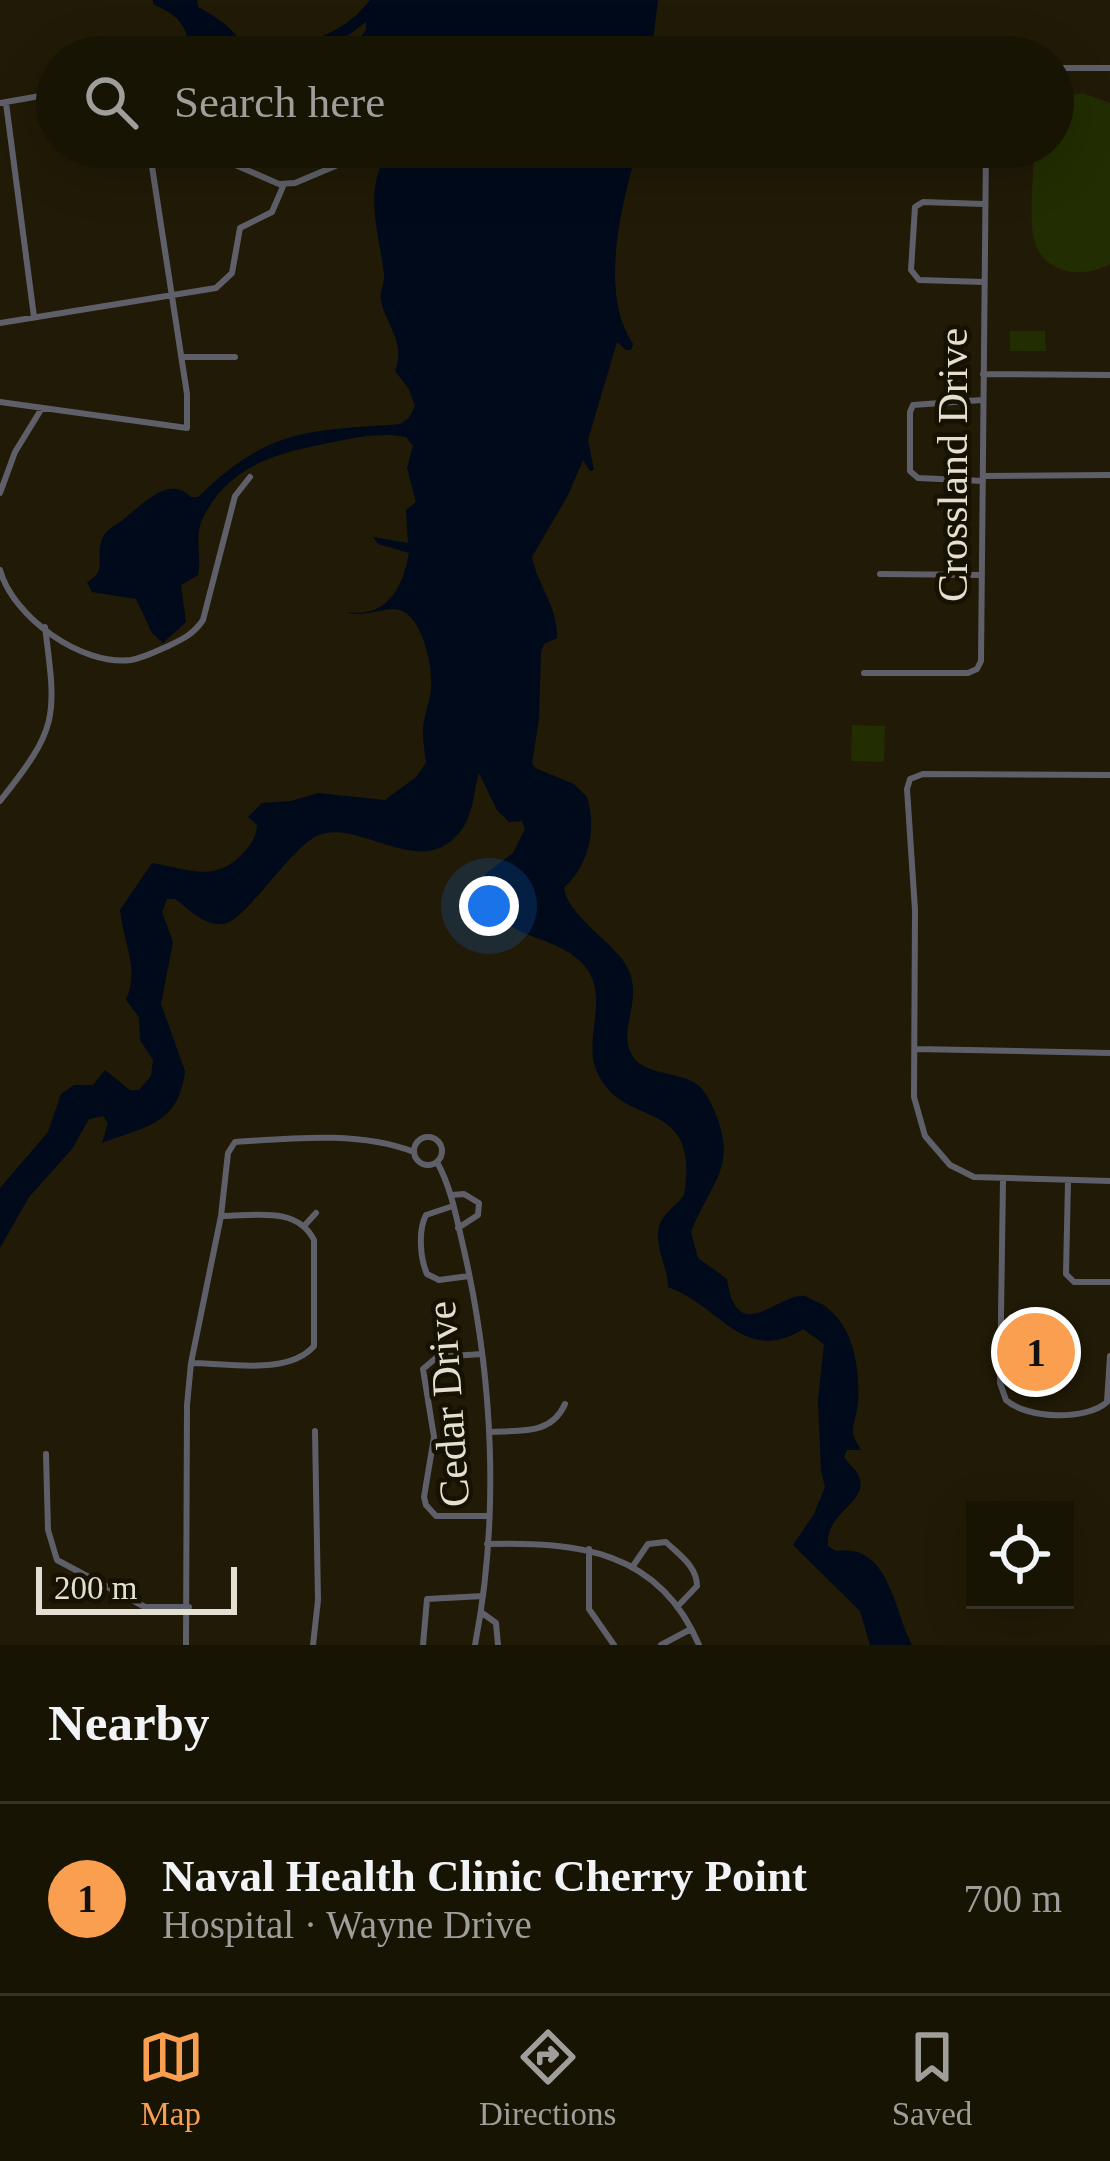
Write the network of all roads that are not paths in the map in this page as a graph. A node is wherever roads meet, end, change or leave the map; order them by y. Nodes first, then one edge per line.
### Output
1 (1074, 68) edge
2 (1110, 68) edge
3 (36, 97) edge
4 (3, 103) edge
5 (152, 168) edge
6 (245, 168) edge
7 (329, 168) edge
8 (986, 168) edge
9 (284, 184) junction
10 (985, 204) junction
11 (984, 282) junction
12 (170, 294) junction
13 (34, 317) junction
14 (0, 323) edge
15 (182, 357) junction
16 (235, 357) dead end
17 (983, 374) junction
18 (1110, 375) edge
19 (983, 400) junction
20 (0, 402) edge
21 (42, 408) junction
22 (1110, 476) edge
23 (250, 477) dead end
24 (983, 478) junction
25 (0, 493) edge
26 (0, 570) edge
27 (880, 574) dead end
28 (982, 575) junction
29 (45, 627) junction
30 (865, 673) dead end
31 (1110, 775) edge
32 (0, 801) edge
33 (914, 1049) junction
34 (1110, 1053) edge
35 (414, 1152) junction
36 (437, 1162) junction
37 (1003, 1180) junction
38 (1068, 1180) junction
39 (1110, 1181) edge
40 (450, 1195) junction
41 (453, 1206) junction
42 (316, 1213) dead end
43 (221, 1216) junction
44 (305, 1225) junction
45 (458, 1228) junction
46 (470, 1276) junction
47 (1110, 1282) edge
48 (482, 1354) junction
49 (1110, 1356) edge
50 (191, 1363) junction
51 (565, 1405) dead end
52 (315, 1431) dead end
53 (489, 1432) junction
54 (46, 1454) dead end
55 (487, 1516) junction
56 (486, 1544) junction
57 (589, 1549) junction
58 (633, 1566) junction
59 (483, 1596) junction
60 (677, 1606) junction
61 (189, 1607) junction
62 (481, 1612) junction
63 (692, 1629) junction
64 (186, 1645) edge
65 (313, 1645) edge
66 (422, 1645) edge
67 (475, 1645) edge
68 (498, 1645) edge
69 (614, 1645) edge
70 (661, 1645) edge
71 (699, 1645) edge

1 - 2 street
3 - 4 street
4 - 13 street
5 - 12 street
6 - 9 street
7 - 9 street
8 - 10 street, Crossland Drive
9 - 12 street
10 - 11 street, Crossland Drive
10 - 11 street
11 - 17 street, Crossland Drive
12 - 13 street
12 - 15 street
13 - 14 street
15 - 16 street
15 - 21 street
17 - 18 street
17 - 19 street, Crossland Drive
19 - 24 street, Crossland Drive
19 - 24 street
20 - 21 street
21 - 25 street
22 - 24 street
23 - 29 street
24 - 28 street, Crossland Drive
26 - 29 street
27 - 28 street
28 - 30 street, Crossland Drive
29 - 32 street
31 - 33 street
33 - 34 street
33 - 37 street
35 - 36 street
35 - 36 street
35 - 43 street
36 - 40 street, Cedar Drive
37 - 38 street
37 - 49 street
38 - 39 street
38 - 47 street
40 - 41 street, Cedar Drive
40 - 45 street
41 - 45 street, Cedar Drive
41 - 46 street
42 - 44 street
43 - 44 street
43 - 50 street
44 - 50 street
45 - 46 street, Cedar Drive
46 - 48 street, Cedar Drive
48 - 53 street, Cedar Drive
48 - 55 street
50 - 61 street
51 - 53 street
52 - 65 street
53 - 55 street, Cedar Drive
54 - 61 street
55 - 56 street, Cedar Drive
56 - 57 street
56 - 59 street, Cedar Drive
57 - 58 street
57 - 69 street
58 - 60 street
58 - 60 street
59 - 62 street, Cedar Drive
59 - 66 street
60 - 63 street
61 - 64 street
62 - 67 street, Cedar Drive
62 - 68 street
63 - 70 street
63 - 71 street

